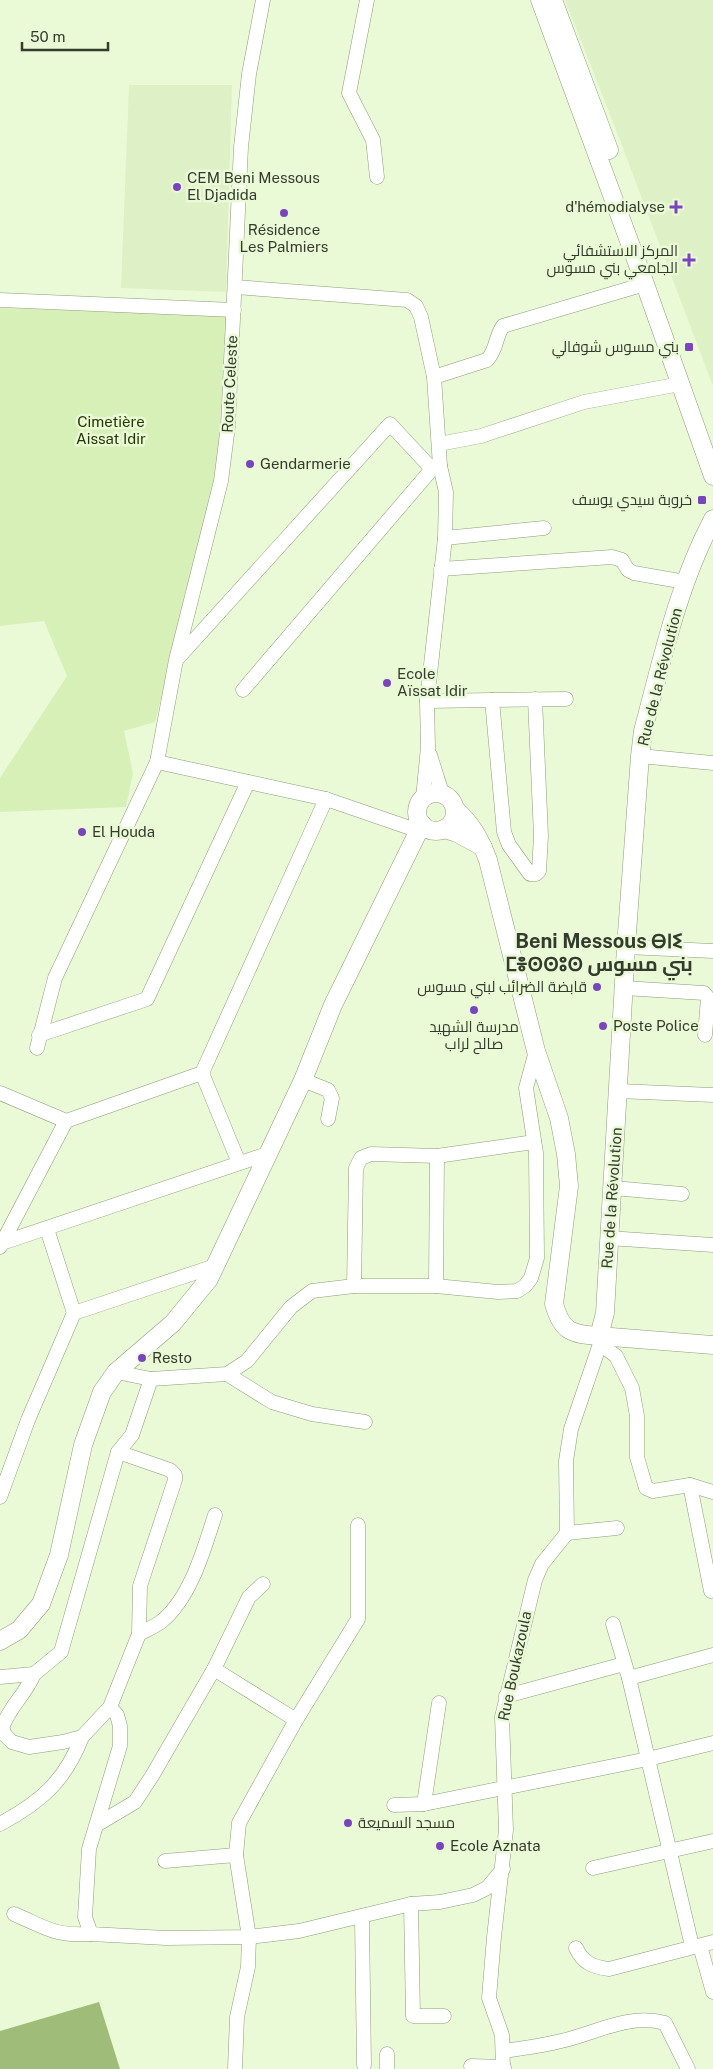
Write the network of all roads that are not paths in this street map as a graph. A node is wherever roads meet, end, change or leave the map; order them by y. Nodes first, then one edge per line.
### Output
1 (263, 0) edge
2 (367, 0) edge
3 (540, 0) edge
4 (553, 0) edge
5 (377, 177) dead end
6 (646, 284) junction
7 (236, 287) junction
8 (0, 300) edge
9 (234, 310) junction
10 (434, 377) junction
11 (680, 384) junction
12 (713, 440) edge
13 (439, 444) junction
14 (436, 468) junction
15 (713, 476) edge
16 (713, 519) edge
17 (544, 528) dead end
18 (708, 534) edge
19 (445, 538) junction
20 (440, 569) junction
21 (685, 582) junction
22 (176, 660) junction
23 (243, 690) dead end
24 (535, 699) junction
25 (566, 699) dead end
26 (492, 700) junction
27 (427, 701) junction
28 (428, 747) junction
29 (640, 756) junction
30 (157, 762) junction
31 (713, 763) edge
32 (248, 782) junction
33 (442, 793) junction
34 (423, 798) junction
35 (326, 800) junction
36 (455, 809) junction
37 (420, 827) junction
38 (444, 829) junction
39 (483, 847) junction
40 (626, 947) junction
41 (713, 951) edge
42 (624, 988) junction
43 (706, 1035) dead end
44 (536, 1051) junction
45 (202, 1073) junction
46 (303, 1080) junction
47 (618, 1092) junction
48 (0, 1093) edge
49 (713, 1095) edge
50 (328, 1119) dead end
51 (66, 1121) junction
52 (534, 1142) junction
53 (267, 1154) junction
54 (436, 1156) junction
55 (239, 1163) junction
56 (613, 1188) junction
57 (682, 1194) dead end
58 (47, 1229) junction
59 (608, 1238) junction
60 (713, 1245) edge
61 (1, 1246) edge
62 (215, 1266) junction
63 (354, 1286) junction
64 (436, 1286) junction
65 (74, 1313) junction
66 (599, 1340) junction
67 (713, 1345) edge
68 (116, 1372) junction
69 (227, 1374) junction
70 (151, 1379) junction
71 (365, 1422) dead end
72 (118, 1452) junction
73 (690, 1485) junction
74 (713, 1492) edge
75 (0, 1497) edge
76 (215, 1515) dead end
77 (358, 1525) dead end
78 (618, 1528) dead end
79 (567, 1533) junction
80 (263, 1584) dead end
81 (711, 1591) dead end
82 (613, 1624) dead end
83 (138, 1634) junction
84 (0, 1641) edge
85 (713, 1655) edge
86 (624, 1664) junction
87 (214, 1669) junction
88 (34, 1674) junction
89 (0, 1677) edge
90 (629, 1678) junction
91 (506, 1696) junction
92 (439, 1703) dead end
93 (110, 1707) junction
94 (296, 1720) junction
95 (1, 1728) edge
96 (82, 1737) junction
97 (713, 1743) edge
98 (648, 1759) junction
99 (503, 1788) junction
100 (424, 1804) junction
101 (394, 1805) dead end
102 (0, 1824) edge
103 (98, 1824) junction
104 (713, 1841) edge
105 (670, 1851) junction
106 (236, 1856) junction
107 (165, 1861) dead end
108 (593, 1868) dead end
109 (503, 1869) junction
110 (411, 1904) junction
111 (14, 1914) dead end
112 (362, 1918) junction
113 (91, 1934) junction
114 (248, 1937) junction
115 (702, 1945) edge
116 (576, 1948) dead end
117 (713, 1992) edge
118 (444, 2016) dead end
119 (504, 2051) junction
120 (387, 2054) dead end
121 (364, 2065) dead end
122 (471, 2066) dead end
123 (504, 2068) edge
124 (235, 2069) edge
125 (387, 2069) edge
126 (688, 2069) edge

1 - 7 street, Route Celeste
2 - 5 street
3 - 6 main road
4 - 12 main road
6 - 10 street
6 - 11 main road
7 - 9 street, Route Celeste
7 - 10 street
8 - 9 street
9 - 22 street, Route Celeste
10 - 13 street
11 - 13 street
11 - 15 main road
13 - 14 street
14 - 19 street
14 - 22 street
14 - 23 street
16 - 18 main road, Rue de la Révolution
17 - 19 street
18 - 21 main road, Rue de la Révolution
19 - 20 street
20 - 21 street
20 - 27 street
21 - 29 main road, Rue de la Révolution
22 - 30 street, Route Celeste
24 - 25 street
24 - 26 street
24 - 26 street
26 - 27 street
27 - 28 street
28 - 33 street
28 - 34 street
29 - 31 street
29 - 40 main road, Rue de la Révolution
30 - 32 street
30 - 32 street, Route Celeste
32 - 35 street
33 - 34 main road
33 - 36 main road
34 - 37 main road
35 - 37 street
35 - 45 street
36 - 38 main road
36 - 39 main road
37 - 38 main road
37 - 46 main road
38 - 39 main road
39 - 44 main road
40 - 41 street
40 - 42 main road, Rue de la Révolution
42 - 43 street
42 - 47 main road, Rue de la Révolution
44 - 52 street
44 - 66 main road
45 - 51 street
45 - 55 street
46 - 50 street
46 - 53 main road
47 - 49 street
47 - 56 main road, Rue de la Révolution
48 - 51 street
51 - 61 street
52 - 54 street
52 - 64 street
53 - 55 street
53 - 62 main road
54 - 63 street
54 - 64 street
55 - 58 street
56 - 57 street
56 - 59 main road, Rue de la Révolution
58 - 61 street
58 - 65 street
59 - 60 street
59 - 66 main road, Rue de la Révolution
62 - 65 street
62 - 68 main road
63 - 64 street
63 - 69 street
65 - 75 street
66 - 67 main road
66 - 73 street
66 - 79 street
68 - 70 street
68 - 84 main road
69 - 70 street
69 - 71 street
70 - 72 street
72 - 83 street
72 - 88 street
73 - 74 street
73 - 81 street
76 - 83 street
77 - 94 street
78 - 79 street
79 - 91 street, Rue Boukazoula
80 - 87 street
82 - 86 street
83 - 93 street
85 - 90 street
86 - 90 street
86 - 91 street
87 - 94 street
87 - 103 street
88 - 89 street
88 - 95 street
90 - 98 street
91 - 99 street, Rue Boukazoula
92 - 100 street
93 - 96 street
93 - 103 street
94 - 106 street
95 - 96 street
96 - 102 street
97 - 98 street
98 - 99 street
98 - 105 street
99 - 100 street
99 - 109 street, Rue Boukazoula
100 - 101 street
103 - 113 street
104 - 105 street
105 - 108 street
105 - 115 street
106 - 107 street
106 - 114 street
109 - 110 street
109 - 119 street, Rue Boukazoula
110 - 112 street
110 - 118 street
111 - 113 street
112 - 114 street
112 - 121 street
113 - 114 street
114 - 124 street
115 - 116 street
115 - 117 street
119 - 123 street, Rue Boukazoula
119 - 126 street
120 - 125 street
122 - 123 street

